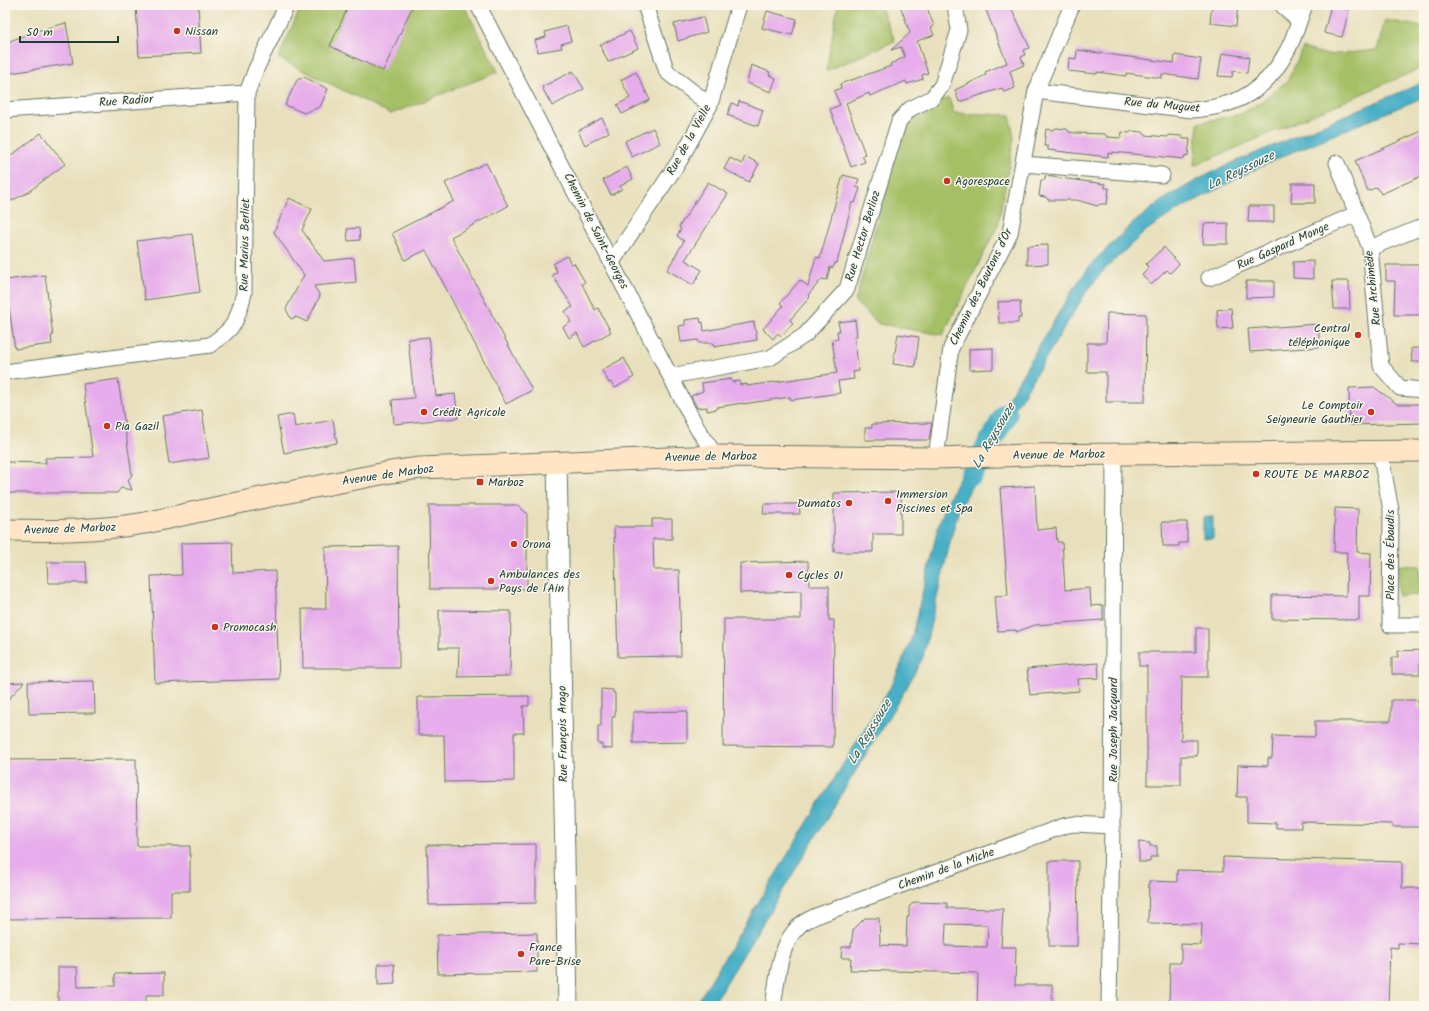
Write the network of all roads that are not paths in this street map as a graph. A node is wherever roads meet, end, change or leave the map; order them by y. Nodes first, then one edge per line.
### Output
1 (287, 5) edge
2 (478, 5) edge
3 (645, 5) edge
4 (739, 5) edge
5 (955, 5) edge
6 (1072, 5) edge
7 (1282, 5) edge
8 (1305, 5) edge
9 (1298, 21) junction
10 (1036, 90) junction
11 (247, 93) junction
12 (710, 105) junction
13 (5, 110) edge
14 (1337, 163) dead end
15 (1023, 164) junction
16 (1162, 176) dead end
17 (1356, 214) junction
18 (1424, 226) edge
19 (1370, 248) junction
20 (612, 262) junction
21 (1209, 278) dead end
22 (5, 372) edge
23 (671, 376) junction
24 (1424, 390) edge
25 (1424, 451) edge
26 (1380, 452) junction
27 (1114, 455) junction
28 (716, 456) junction
29 (936, 458) junction
30 (557, 462) junction
31 (5, 530) edge
32 (1424, 625) edge
33 (1112, 826) junction
34 (568, 1006) edge
35 (773, 1006) edge
36 (1109, 1006) edge

1 - 11 street, Rue Marius Berliet
2 - 20 street, Chemin de Saint-Georges
3 - 12 street
4 - 12 street, Rue de la Vielle
5 - 23 street, Rue Hector Berlioz
6 - 10 street, Chemin des Boutons d'Or
7 - 9 street
8 - 9 street, Rue du Muguet
9 - 10 street, Rue du Muguet
10 - 15 street, Chemin des Boutons d'Or
11 - 13 street, Rue Radior
11 - 22 street, Rue Marius Berliet
12 - 20 street, Rue de la Vielle
14 - 17 street, Rue Archimède
15 - 16 street
15 - 29 street, Chemin des Boutons d'Or
17 - 19 street, Rue Archimède
17 - 21 street, Rue Gaspard Monge
18 - 19 street
19 - 24 street, Rue Archimède
20 - 23 street, Chemin de Saint-Georges
23 - 28 street, Chemin de Saint-Georges
25 - 26 main road, Avenue de Marboz
26 - 27 main road, Avenue de Marboz
26 - 32 street, Place des Ébaudis
27 - 29 main road, Avenue de Marboz
27 - 33 street, Rue Joseph Jacquard
28 - 29 main road, Avenue de Marboz
28 - 30 main road, Avenue de Marboz
30 - 31 main road, Avenue de Marboz
30 - 34 street, Rue François Arago
33 - 35 street, Chemin de la Miche
33 - 36 street, Rue Joseph Jacquard

